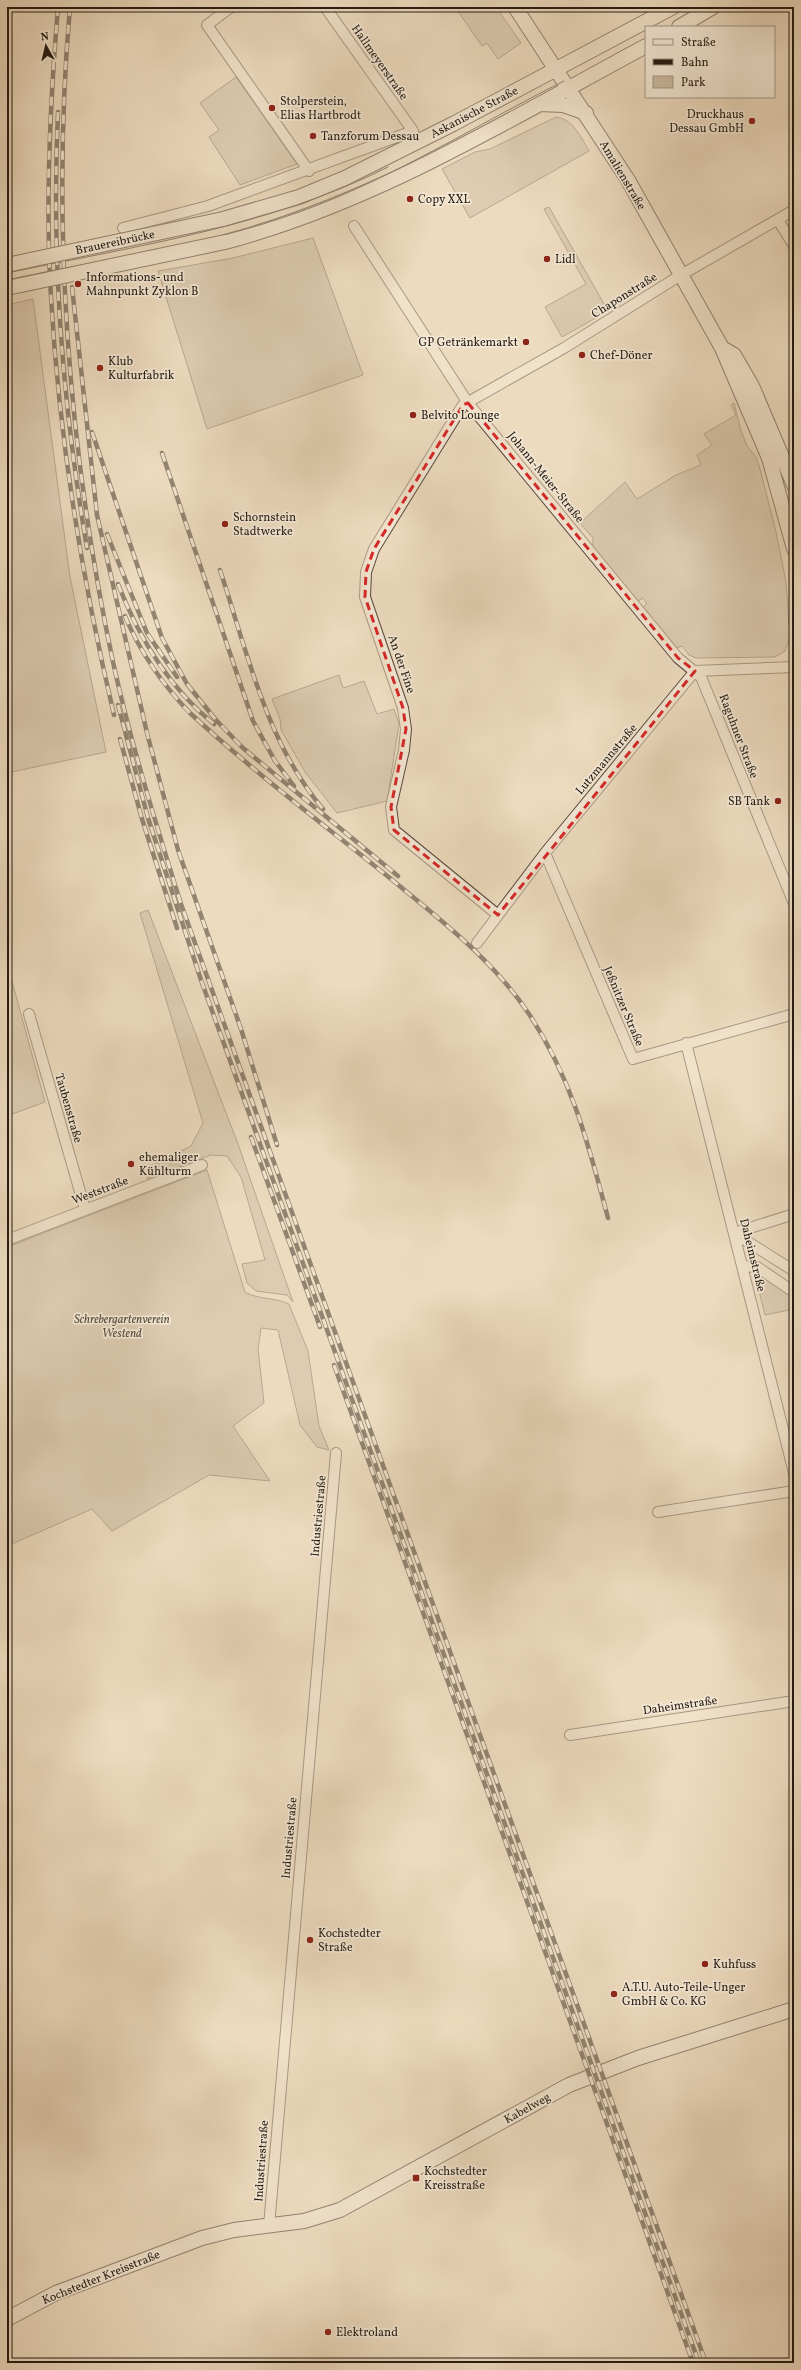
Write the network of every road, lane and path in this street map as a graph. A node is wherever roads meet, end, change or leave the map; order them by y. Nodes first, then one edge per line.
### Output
1 (231, 7) edge
2 (325, 7) edge
3 (515, 7) edge
4 (673, 7) edge
5 (713, 7) edge
6 (681, 26) edge
7 (645, 47) edge
8 (557, 69) junction
9 (569, 88) junction
10 (538, 104) junction
11 (586, 113) junction
12 (413, 131) joint
13 (309, 171) junction
14 (794, 210) edge
15 (223, 219) joint
16 (778, 220) junction
17 (354, 226) dead end
18 (123, 228) dead end
19 (225, 242) joint
20 (794, 246) edge
21 (7, 265) edge
22 (681, 275) junction
23 (7, 288) edge
24 (722, 348) junction
25 (468, 403) junction
26 (794, 485) edge
27 (794, 549) edge
28 (794, 667) edge
29 (695, 671) junction
30 (545, 853) junction
31 (793, 901) dead end
32 (498, 915) junction
33 (476, 943) dead end
34 (28, 1014) dead end
35 (794, 1014) edge
36 (686, 1043) junction
37 (202, 1165) dead end
38 (85, 1210) junction
39 (794, 1214) edge
40 (734, 1233) junction
41 (7, 1240) edge
42 (742, 1266) junction
43 (794, 1272) edge
44 (794, 1292) edge
45 (336, 1453) dead end
46 (794, 1473) edge
47 (794, 1491) edge
48 (658, 1512) dead end
49 (794, 1701) edge
50 (570, 1735) dead end
51 (794, 2009) edge
52 (269, 2226) junction
53 (7, 2319) edge

1 - 13 street
2 - 12 street, Hallmeyerstraße
3 - 8 main road, Amalienstraße
4 - 8 main road, Askanische Straße
5 - 6 main road
7 - 9 main road, Askanische Straße
8 - 9 main road, Amalienstraße
8 - 15 main road, Askanische Straße
9 - 10 main road, Askanische Straße
9 - 11 main road, Amalienstraße
10 - 11 main road
10 - 19 main road, Askanische Straße
11 - 22 main road, Amalienstraße
12 - 13 street, Askanische Straße
13 - 18 street, Askanische Straße
14 - 16 street, Chaponstraße
15 - 21 main road, Brauereibrücke, bridge
16 - 20 street
16 - 22 street, Chaponstraße
17 - 25 street, Johann-Meier-Straße
19 - 23 main road, Brauereibrücke, bridge
22 - 24 main road, Amalienstraße
22 - 25 street, Chaponstraße
24 - 26 main road, Amalienstraße
24 - 27 main road, Amalienstraße
25 - 29 street, Johann-Meier-Straße
25 - 32 street, An der Fine
28 - 29 street
29 - 30 street, Lutzmannstraße
29 - 31 street, Raguhner Straße
30 - 32 street, Lutzmannstraße
30 - 36 street, Jeßnitzer Straße
32 - 33 street, Lutzmannstraße
34 - 38 street, Taubenstraße
35 - 36 street, Jeßnitzer Straße
36 - 40 street, Daheimstraße
37 - 38 street, Weststraße
38 - 41 street, Weststraße
39 - 40 street
40 - 42 street, Daheimstraße
40 - 43 street
42 - 44 street
42 - 46 street, Daheimstraße
45 - 52 street, Industriestraße
47 - 48 street
49 - 50 street, Daheimstraße
51 - 52 main road, Kabelweg
52 - 53 main road, Kochstedter Kreisstraße

